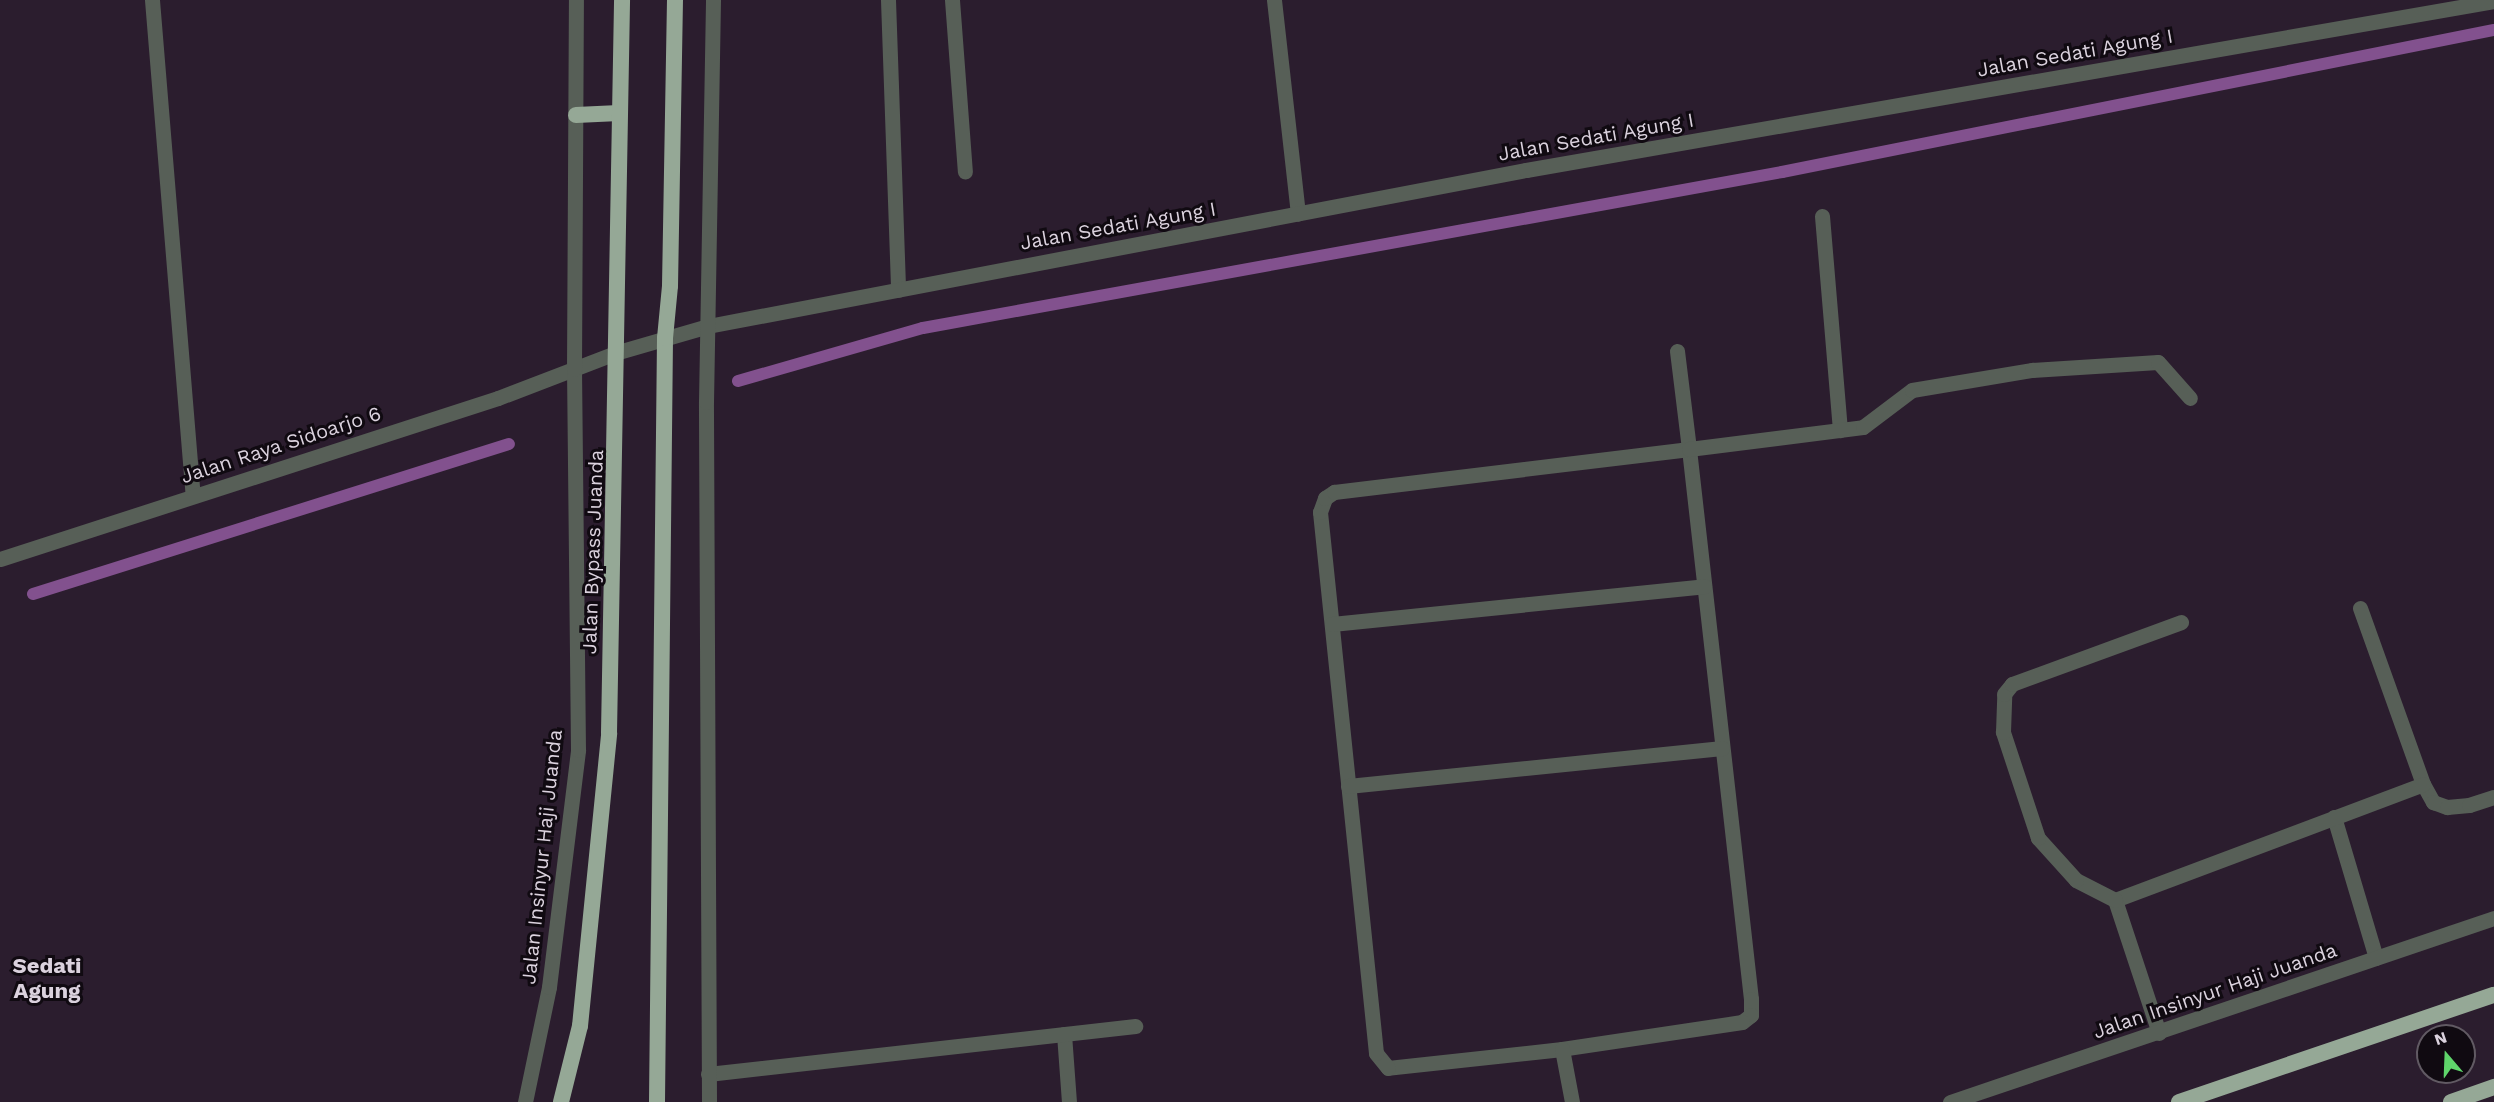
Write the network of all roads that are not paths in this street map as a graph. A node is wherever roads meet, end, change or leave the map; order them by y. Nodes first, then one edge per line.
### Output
1 (152, 0) edge
2 (576, 0) edge
3 (622, 0) edge
4 (675, 0) edge
5 (713, 0) edge
6 (888, 0) edge
7 (952, 0) edge
8 (1274, 0) edge
9 (2494, 1) edge
10 (619, 113) junction
11 (576, 115) junction
12 (965, 172) dead end
13 (1298, 214) junction
14 (1822, 216) dead end
15 (898, 290) junction
16 (708, 326) junction
17 (665, 345) junction
18 (1677, 351) dead end
19 (616, 360) junction
20 (574, 374) junction
21 (2190, 398) dead end
22 (1840, 430) junction
23 (1689, 449) junction
24 (193, 494) junction
25 (0, 559) edge
26 (1704, 586) junction
27 (2360, 608) dead end
28 (2181, 622) dead end
29 (1332, 624) junction
30 (1722, 748) junction
31 (2422, 784) junction
32 (1348, 786) junction
33 (2494, 797) edge
34 (2334, 817) junction
35 (2115, 900) junction
36 (2494, 918) edge
37 (2376, 958) junction
38 (2494, 995) edge
39 (1135, 1026) dead end
40 (2159, 1033) junction
41 (1064, 1034) junction
42 (1562, 1049) junction
43 (708, 1074) junction
44 (2494, 1087) edge
45 (525, 1102) edge
46 (561, 1102) edge
47 (657, 1102) edge
48 (708, 1102) edge
49 (1070, 1102) edge
50 (1572, 1102) edge
51 (1950, 1102) edge
52 (2179, 1102) edge
53 (2451, 1102) edge

1 - 24 street
2 - 11 street, Jalan Insinyur Haji Juanda
3 - 10 highway, Jalan Bypass Juanda
4 - 17 highway
5 - 16 street
6 - 15 street
7 - 12 street
8 - 13 street
9 - 13 street, Jalan Sedati Agung I
10 - 11 highway
10 - 19 highway, Jalan Bypass Juanda
11 - 20 street, Jalan Insinyur Haji Juanda
13 - 15 street, Jalan Sedati Agung I
14 - 22 street
15 - 16 street, Jalan Sedati Agung I
16 - 17 street, Jalan Sedati Agung I
16 - 43 street
17 - 19 street, Jalan Raya Sidoarjo 6
17 - 47 highway
18 - 23 street
19 - 20 street, Jalan Raya Sidoarjo 6
19 - 46 highway, Jalan Bypass Juanda
20 - 24 street, Jalan Raya Sidoarjo 6
20 - 45 street, Jalan Insinyur Haji Juanda
21 - 22 street
22 - 23 street
23 - 26 street
23 - 29 street
24 - 25 street, Jalan Raya Sidoarjo 6
26 - 29 street
26 - 30 street
27 - 31 street
28 - 35 street
29 - 32 street
30 - 32 street
30 - 42 street
31 - 33 street
31 - 34 street
32 - 42 street
34 - 35 street
34 - 37 street
35 - 40 street
36 - 37 street, Jalan Insinyur Haji Juanda
37 - 40 street, Jalan Insinyur Haji Juanda
38 - 52 highway
39 - 41 street
40 - 51 street, Jalan Insinyur Haji Juanda
41 - 43 street
41 - 49 street
42 - 50 street
43 - 48 street
44 - 53 highway

